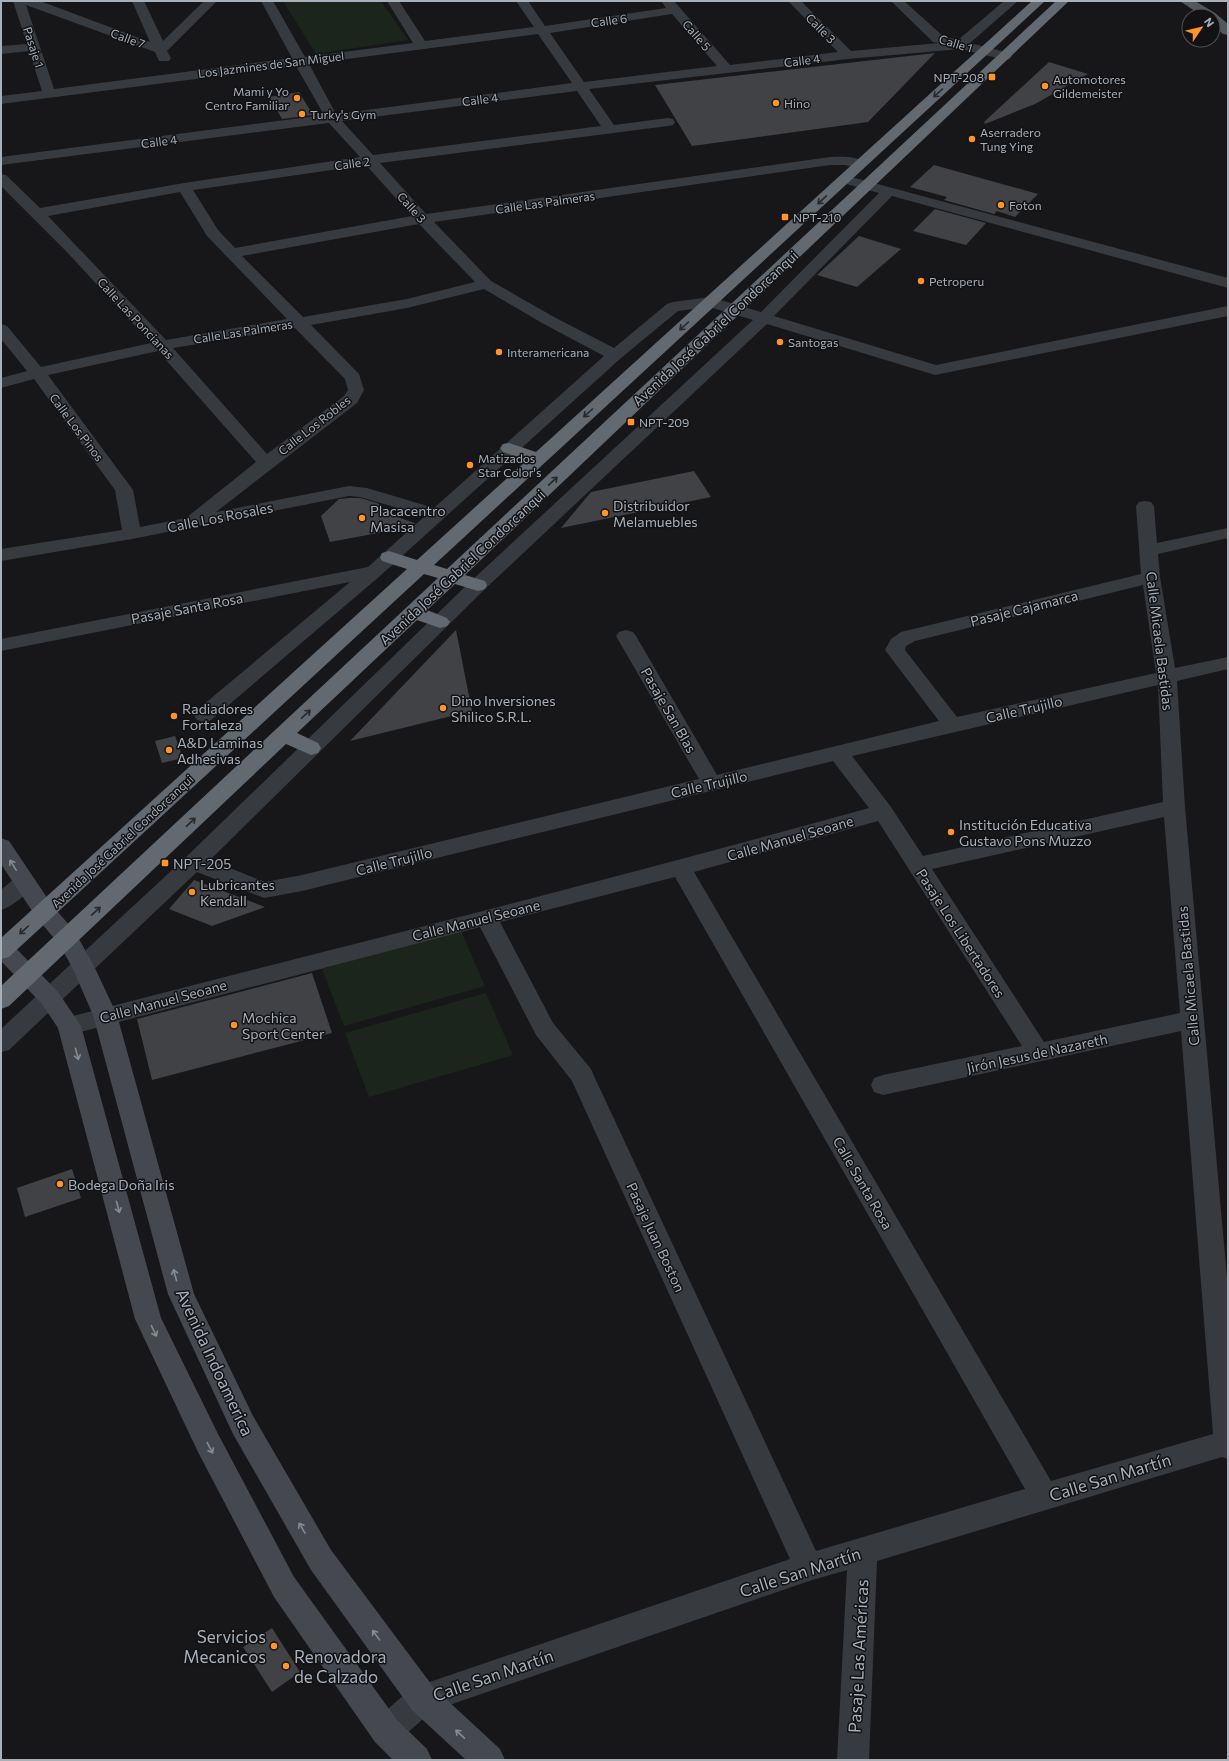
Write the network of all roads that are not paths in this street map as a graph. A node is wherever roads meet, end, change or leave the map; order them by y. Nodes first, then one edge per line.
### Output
1 (19, 1) edge
2 (28, 1) edge
3 (138, 1) edge
4 (211, 1) edge
5 (267, 1) edge
6 (392, 1) edge
7 (522, 1) edge
8 (794, 1) edge
9 (897, 1) edge
10 (1012, 1) edge
11 (1039, 1) edge
12 (1063, 1) edge
13 (1186, 1) edge
14 (671, 6) edge
15 (1201, 8) edge
16 (1221, 22) edge
17 (542, 30) junction
18 (1228, 31) edge
19 (421, 45) junction
20 (960, 45) junction
21 (990, 46) junction
22 (34, 47) junction
23 (1, 50) edge
24 (161, 50) junction
25 (1011, 51) junction
26 (848, 55) junction
27 (300, 60) junction
28 (727, 69) junction
29 (172, 77) junction
30 (580, 86) junction
31 (49, 93) junction
32 (1, 100) edge
33 (332, 118) junction
34 (668, 122) dead end
35 (610, 129) junction
36 (370, 160) junction
37 (1, 161) edge
38 (859, 165) junction
39 (1, 178) edge
40 (844, 179) junction
41 (866, 186) junction
42 (184, 187) junction
43 (888, 192) junction
44 (38, 213) junction
45 (423, 220) junction
46 (231, 253) junction
47 (486, 284) junction
48 (1228, 284) edge
49 (710, 302) junction
50 (735, 309) junction
51 (1228, 311) edge
52 (764, 318) junction
53 (299, 322) junction
54 (1, 329) edge
55 (162, 345) junction
56 (615, 355) junction
57 (37, 372) junction
58 (1, 383) edge
59 (509, 448) junction
60 (538, 458) junction
61 (266, 463) junction
62 (1145, 506) dead end
63 (436, 514) junction
64 (192, 522) junction
65 (1228, 533) edge
66 (132, 534) junction
67 (1149, 550) junction
68 (1, 555) edge
69 (389, 557) junction
70 (420, 567) junction
71 (373, 572) junction
72 (452, 577) junction
73 (1152, 577) junction
74 (478, 585) junction
75 (413, 612) junction
76 (440, 622) junction
77 (626, 636) dead end
78 (1, 645) edge
79 (1228, 663) edge
80 (1167, 677) junction
81 (204, 716) dead end
82 (952, 726) junction
83 (283, 735) junction
84 (311, 748) junction
85 (839, 754) junction
86 (712, 784) junction
87 (1174, 807) junction
88 (883, 812) junction
89 (1, 846) edge
90 (194, 862) junction
91 (917, 865) junction
92 (682, 868) junction
93 (24, 883) junction
94 (1, 902) edge
95 (44, 912) junction
96 (486, 917) junction
97 (68, 938) junction
98 (2, 949) edge
99 (83, 966) junction
100 (27, 976) junction
101 (50, 998) junction
102 (1, 1000) edge
103 (105, 1015) junction
104 (1191, 1020) junction
105 (69, 1026) junction
106 (1, 1044) edge
107 (1039, 1053) junction
108 (883, 1085) dead end
109 (1228, 1442) edge
110 (1228, 1446) edge
111 (1045, 1497) junction
112 (863, 1551) junction
113 (809, 1567) junction
114 (423, 1699) junction
115 (386, 1731) junction
116 (416, 1760) edge
117 (489, 1760) edge
118 (853, 1760) edge

1 - 22 street, Pasaje 1
2 - 24 street, Calle 7
3 - 24 street
4 - 24 street, Calle 7
5 - 27 street, Calle 3
6 - 19 street
7 - 17 street
8 - 26 street, Calle 3
9 - 20 street, Calle 1
10 - 20 street
11 - 21 highway, Avenida José Gabriel Condorcanqui
12 - 25 highway, Avenida José Gabriel Condorcanqui
13 - 15 main road
14 - 17 street, Calle 6
14 - 28 street, Calle 5
16 - 18 main road
17 - 19 street, Los Jazmines de San Miguel
17 - 30 street
19 - 27 street, Los Jazmines de San Miguel
20 - 21 street, Calle 1
20 - 26 street, Calle 4
21 - 25 highway
21 -> 38 highway, Avenida José Gabriel Condorcanqui
22 - 23 street
22 - 31 street, Pasaje 1
24 - 29 street
25 - 41 highway, Avenida José Gabriel Condorcanqui
26 - 28 street, Calle 4
27 - 29 street, Los Jazmines de San Miguel
27 - 33 street, Calle 3
28 - 30 street, Calle 4
29 - 31 street, Los Jazmines de San Miguel
30 - 33 street, Calle 4
30 - 35 street
31 - 32 street, Los Jazmines de San Miguel
33 - 36 street, Calle 3
33 - 37 street, Calle 4
34 - 35 street, Calle 2
35 - 36 street, Calle 2
36 - 42 street, Calle 2
36 - 45 street, Calle 3
38 - 40 highway, Avenida José Gabriel Condorcanqui
38 - 45 street, Calle Las Palmeras
39 - 44 street, Calle Las Poncianas
40 - 41 street
40 -> 49 highway, Avenida José Gabriel Condorcanqui
41 - 43 street
41 - 50 highway, Avenida José Gabriel Condorcanqui
42 - 44 street, Calle 2
42 - 46 street, Calle Los Robles
43 - 48 street
43 - 52 street
44 - 55 street, Calle Las Poncianas
45 - 46 street, Calle Las Palmeras
45 - 47 street, Calle 3
46 - 53 street, Calle Los Robles
47 - 53 street, Calle Las Palmeras
47 - 56 street, Calle 3
49 - 50 street
49 - 56 street
49 -> 60 highway, Avenida José Gabriel Condorcanqui
50 - 52 street
72 -> 50 highway, Avenida José Gabriel Condorcanqui
51 - 52 street
52 - 74 street
53 - 55 street, Calle Las Palmeras
53 - 61 street, Calle Los Robles
54 - 57 street, Calle Los Pinos
55 - 57 street, Calle Las Palmeras
55 - 61 street, Calle Las Poncianas
56 - 59 street
57 - 58 street, Calle Las Palmeras
57 - 66 street, Calle Los Pinos
59 - 60 highway
59 - 63 street
60 - 70 highway, Avenida José Gabriel Condorcanqui
61 - 64 street, Calle Los Robles
62 - 67 street, Calle Micaela Bastidas
63 - 64 street, Calle Los Rosales
63 - 69 street
64 - 66 street, Calle Los Rosales
65 - 67 street
66 - 68 street, Calle Los Rosales
67 - 73 street, Calle Micaela Bastidas
69 - 70 highway
69 - 71 street
70 - 72 highway
70 - 95 highway, Avenida José Gabriel Condorcanqui
71 - 78 street, Pasaje Santa Rosa
71 - 81 street
72 - 74 highway
72 - 75 highway, Avenida José Gabriel Condorcanqui
73 - 80 street, Calle Micaela Bastidas
73 - 82 street, Pasaje Cajamarca
74 - 76 street
75 - 76 highway
83 -> 75 highway, Avenida José Gabriel Condorcanqui
76 - 84 street
77 - 86 street, Pasaje San Blas
79 - 80 street, Calle Trujillo
80 - 82 street, Calle Trujillo
80 - 87 street, Calle Micaela Bastidas
82 - 85 street, Calle Trujillo
83 - 84 highway
97 -> 83 highway, Avenida José Gabriel Condorcanqui
84 - 90 street
85 - 86 street, Calle Trujillo
85 - 88 street, Pasaje Los Libertadores
86 - 90 street, Calle Trujillo
87 - 91 street
87 - 104 street, Calle Micaela Bastidas
88 - 91 street, Pasaje Los Libertadores
88 - 92 street, Calle Manuel Seoane
93 -> 89 main road, Avenida Indoamerica
90 - 99 street
91 - 107 street, Pasaje Los Libertadores
92 - 96 street, Calle Manuel Seoane
92 - 111 street, Calle Santa Rosa
93 - 94 street
93 - 95 main road, Avenida Indoamerica
95 - 97 main road, Avenida Indoamerica
95 -> 98 highway, Avenida José Gabriel Condorcanqui
96 - 103 street, Calle Manuel Seoane
96 - 113 street, Pasaje Juan Boston
97 - 99 main road, Avenida Indoamerica
97 - 100 highway, Avenida José Gabriel Condorcanqui
98 - 100 main road
99 - 101 street
99 - 103 main road, Avenida Indoamerica
100 - 101 main road
100 - 102 highway, Avenida José Gabriel Condorcanqui
101 - 105 main road
101 - 106 street
103 - 105 street, Calle Manuel Seoane
114 -> 103 main road, Avenida Indoamerica
104 - 107 street, Jirón Jesus de Nazareth
104 - 109 street, Calle Micaela Bastidas
105 -> 115 main road
107 - 108 street, Jirón Jesus de Nazareth
109 - 110 street, Calle Micaela Bastidas
109 - 111 street, Calle San Martín
111 - 112 street, Calle San Martín
112 - 113 street, Calle San Martín
112 - 118 street, Pasaje Las Américas
113 - 114 street, Calle San Martín
114 - 115 street, Calle San Martín
117 -> 114 main road, Avenida Indoamerica
115 - 116 main road

